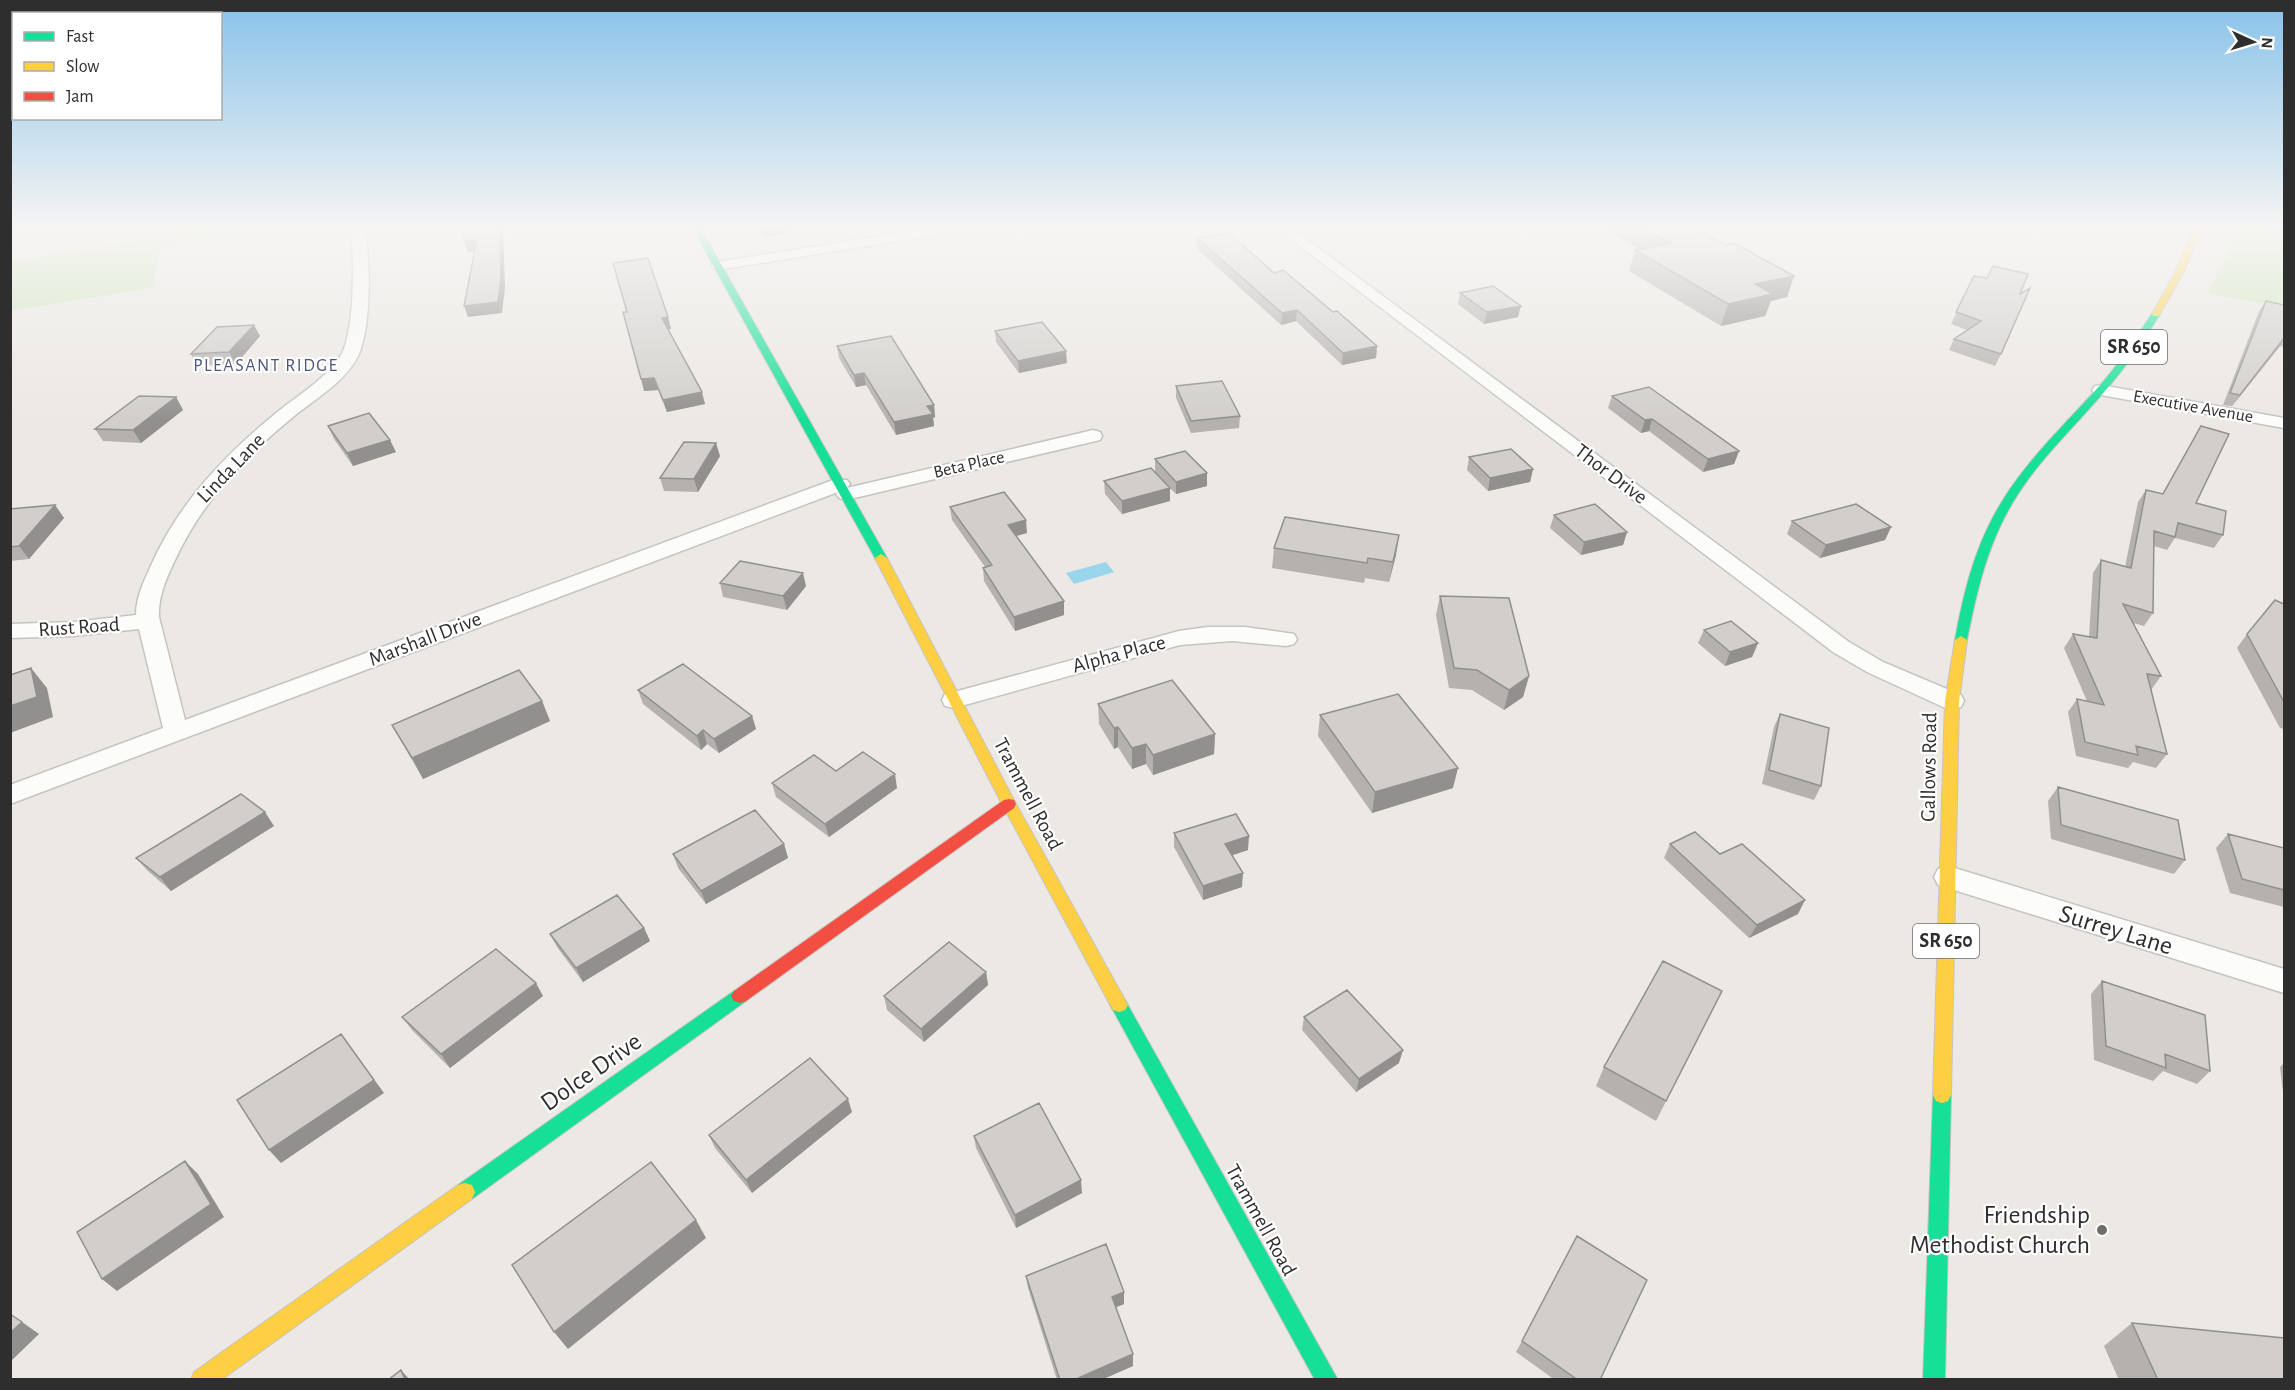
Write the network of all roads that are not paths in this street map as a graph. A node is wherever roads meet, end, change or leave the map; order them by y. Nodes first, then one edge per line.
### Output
1 (358, 292) edge
2 (732, 292) edge
3 (1370, 292) edge
4 (2168, 292) edge
5 (2101, 390) junction
6 (2284, 423) edge
7 (1093, 436) dead end
8 (843, 489) junction
9 (147, 621) junction
10 (10, 631) edge
11 (1286, 639) dead end
12 (954, 700) junction
13 (1952, 701) junction
14 (176, 733) junction
15 (10, 795) edge
16 (1009, 804) junction
17 (1948, 877) junction
18 (2284, 981) edge
19 (201, 1380) edge
20 (1327, 1380) edge
21 (1934, 1380) edge

1 - 9 street, Linda Lane
2 - 8 street, Trammell Road
3 - 13 street, Thor Drive
4 - 5 street, Gallows Road / SR 650
5 - 6 street, Executive Avenue
5 - 13 street, Gallows Road / SR 650
7 - 8 street, Beta Place
8 - 12 street, Trammell Road
8 - 14 street, Marshall Drive
9 - 10 street, Rust Road
9 - 14 street, Linda Lane
11 - 12 street, Alpha Place
12 - 16 street, Trammell Road
13 - 17 street, Gallows Road / SR 650
14 - 15 street, Marshall Drive
16 - 19 street, Dolce Drive
16 - 20 street, Trammell Road
17 - 18 street, Surrey Lane
17 - 21 street, Gallows Road / SR 650

